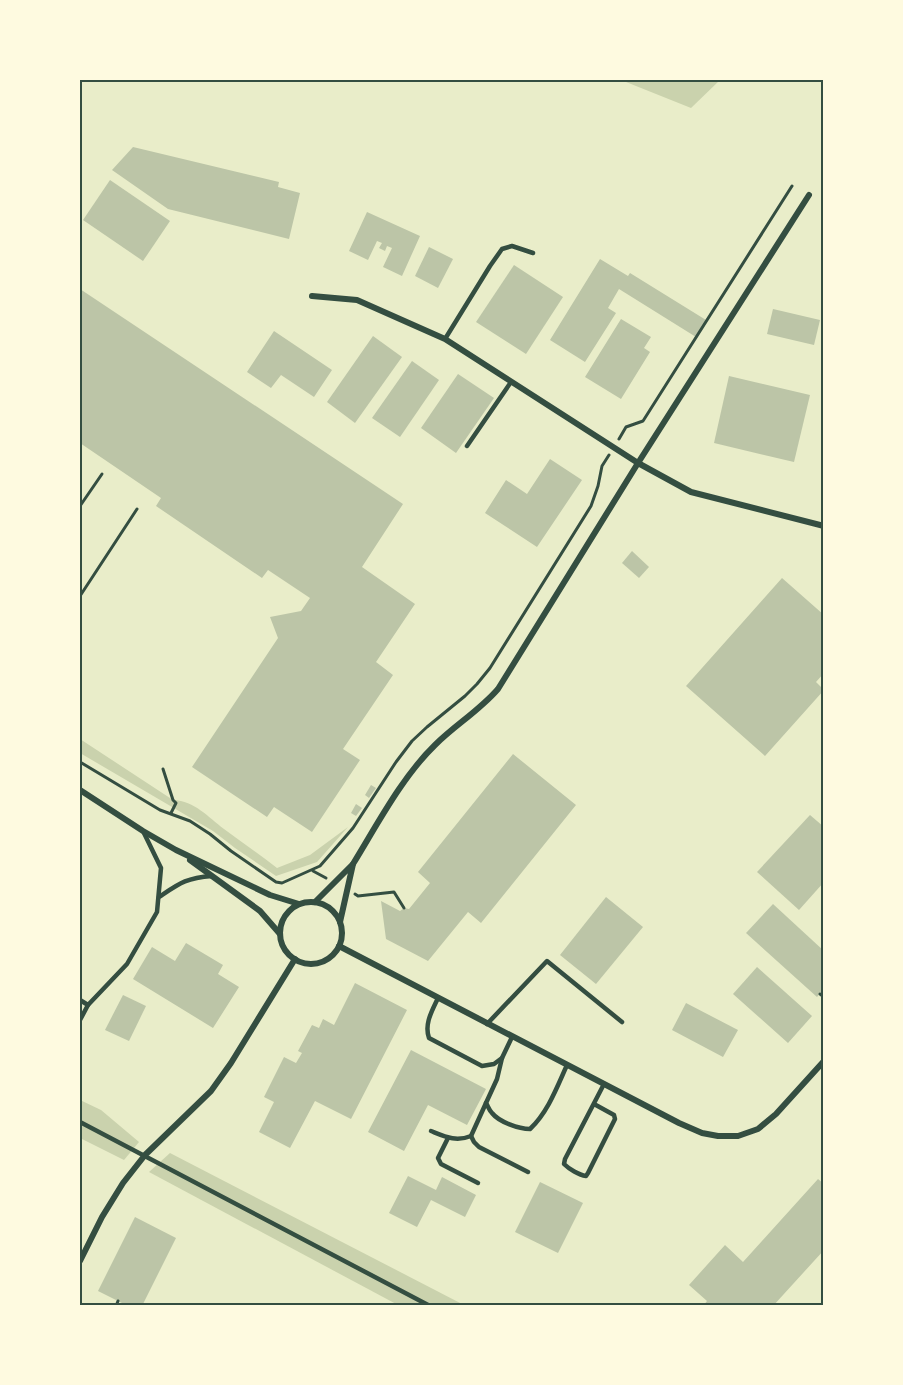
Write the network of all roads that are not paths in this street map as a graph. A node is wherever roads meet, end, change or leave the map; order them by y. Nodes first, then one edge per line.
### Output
1 (809, 195) dead end
2 (533, 253) dead end
3 (312, 296) dead end
4 (445, 339) junction
5 (511, 382) junction
6 (467, 446) dead end
7 (638, 463) junction
8 (824, 526) edge
9 (80, 790) edge
10 (142, 831) junction
11 (176, 850) junction
12 (353, 864) junction
13 (212, 876) junction
14 (159, 897) junction
15 (315, 902) junction
16 (299, 904) junction
17 (340, 922) junction
18 (280, 934) junction
19 (339, 946) junction
20 (295, 959) junction
21 (438, 998) junction
22 (80, 1000) edge
23 (88, 1005) junction
24 (80, 1020) edge
25 (622, 1022) dead end
26 (487, 1024) junction
27 (512, 1036) junction
28 (502, 1058) junction
29 (824, 1061) edge
30 (567, 1065) junction
31 (604, 1084) junction
32 (486, 1103) junction
33 (594, 1104) junction
34 (80, 1122) edge
35 (431, 1131) dead end
36 (471, 1136) junction
37 (448, 1138) junction
38 (145, 1155) junction
39 (528, 1172) dead end
40 (478, 1183) dead end
41 (80, 1261) edge
42 (430, 1305) edge

1 - 7 street
2 - 4 lane
3 - 4 street
4 - 5 street
5 - 6 lane
5 - 7 street
7 - 8 street
7 - 12 street
9 - 10 street
10 - 11 street
10 - 14 lane
11 - 13 street
11 - 16 street
12 - 15 street
12 - 17 street
13 - 14 lane
13 - 18 street
14 - 23 lane
15 - 16 street
15 - 17 street
16 - 18 street
17 - 19 street
18 - 20 street
19 - 20 street
19 - 21 street
20 - 38 street
21 - 26 street
21 - 28 lane
22 - 23 lane
23 - 24 lane
25 - 26 lane
26 - 27 street
27 - 28 lane
27 - 30 street
28 - 32 lane
29 - 31 street
30 - 31 street
30 - 32 lane
31 - 33 lane
32 - 36 lane
33 - 33 lane
34 - 38 lane
35 - 37 lane
36 - 37 lane
36 - 39 lane
37 - 40 lane
38 - 41 street
38 - 42 lane

